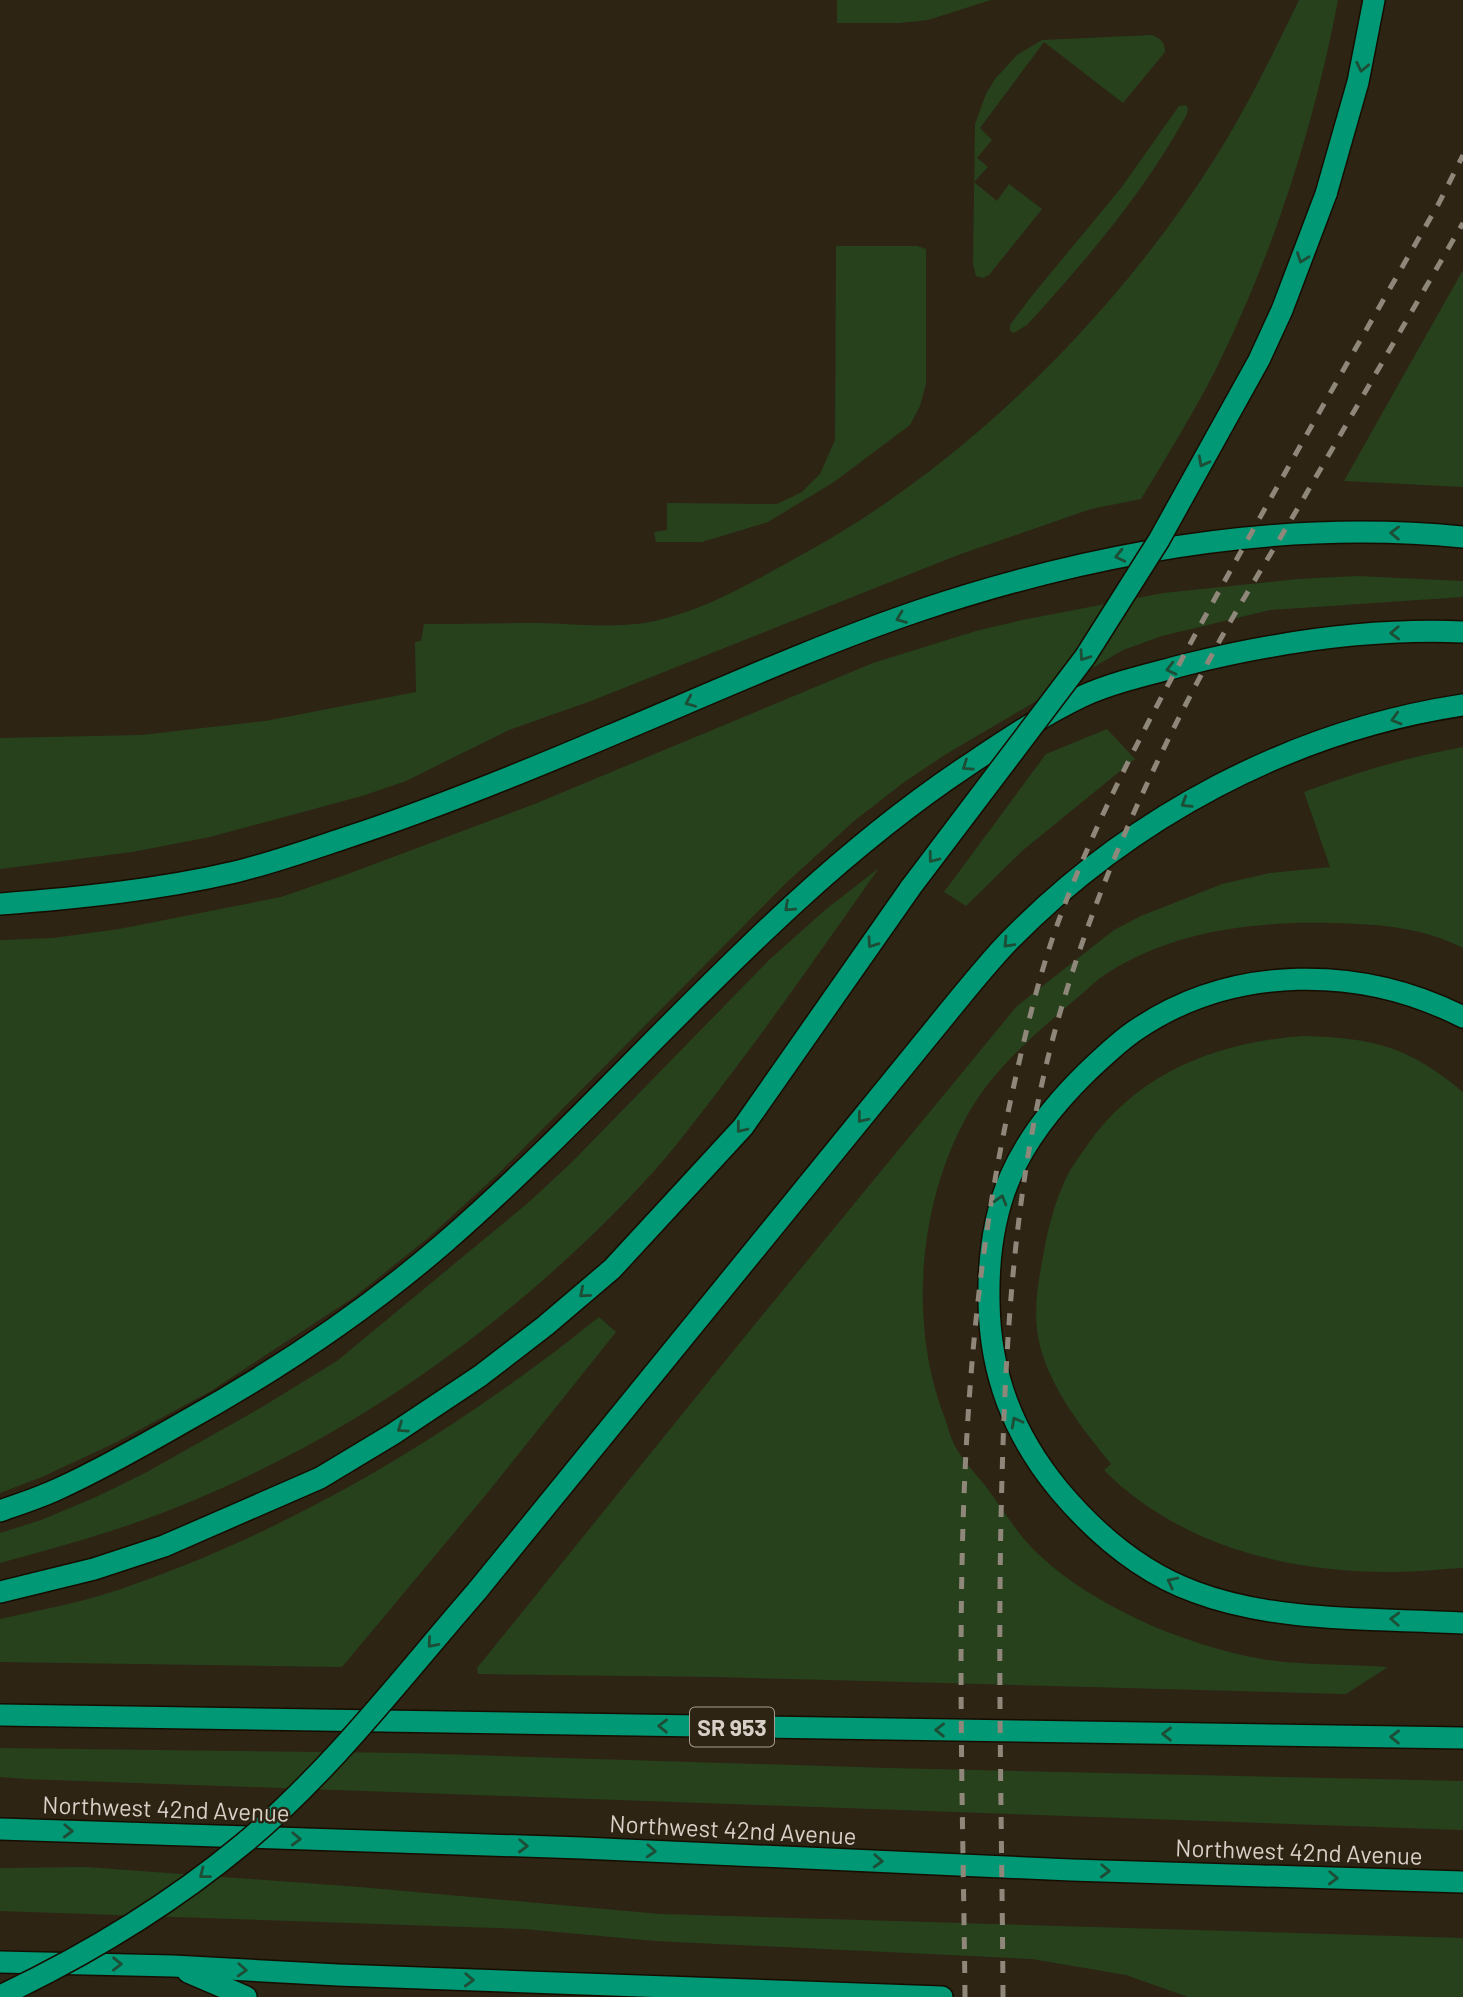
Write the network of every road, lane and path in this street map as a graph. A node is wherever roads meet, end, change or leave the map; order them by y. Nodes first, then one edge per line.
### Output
1 (1374, 0) edge
2 (1463, 537) edge
3 (1463, 632) edge
4 (1463, 705) edge
5 (0, 904) edge
6 (1463, 1017) edge
7 (0, 1511) edge
8 (0, 1592) edge
9 (1463, 1623) edge
10 (0, 1715) edge
11 (1463, 1738) edge
12 (0, 1829) edge
13 (1463, 1882) edge
14 (0, 1962) edge
15 (173, 1966) junction
16 (0, 1996) edge
17 (246, 1997) edge
18 (942, 1997) edge

1 -> 8 highway, bridge
2 -> 5 highway
3 -> 7 highway
4 -> 16 highway, bridge
9 -> 6 highway
11 -> 10 highway, SR 953
12 -> 13 highway, Northwest 42nd Avenue
14 -> 15 highway
15 - 17 highway
15 -> 18 highway

